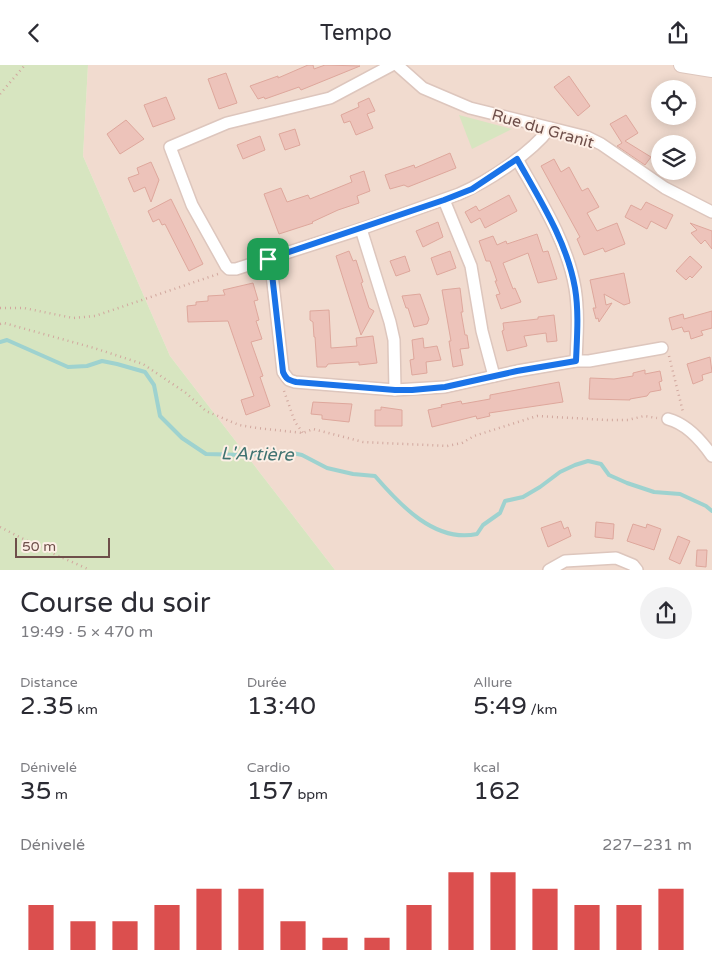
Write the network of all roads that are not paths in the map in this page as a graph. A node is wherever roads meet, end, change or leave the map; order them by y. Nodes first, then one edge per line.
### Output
1 (392, 65) edge
2 (397, 65) edge
3 (681, 65) edge
4 (712, 70) edge
5 (550, 128) junction
6 (517, 159) junction
7 (444, 200) junction
8 (712, 212) edge
9 (361, 229) junction
10 (268, 259) junction
11 (662, 348) road end
12 (576, 361) junction
13 (494, 376) junction
14 (395, 390) junction
15 (668, 419) road end
16 (712, 456) edge
17 (549, 570) edge
18 (637, 570) edge

1 - 10 street
2 - 5 street, Rue du Granit
3 - 4 street
5 - 6 street
5 - 8 street, Rue du Granit
6 - 7 street
6 - 12 street
7 - 9 street
7 - 13 street
9 - 10 street
9 - 14 street
10 - 14 street
11 - 12 street
12 - 13 street
13 - 14 street
15 - 16 street
17 - 18 street

